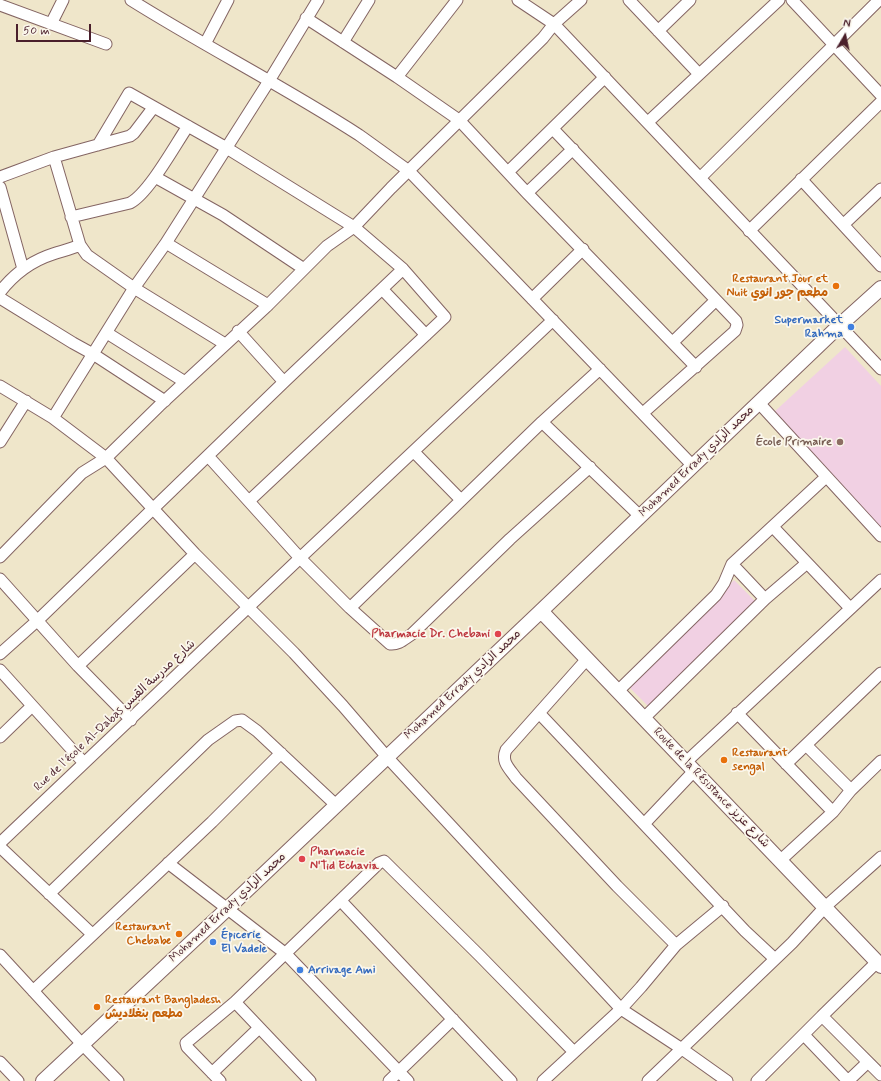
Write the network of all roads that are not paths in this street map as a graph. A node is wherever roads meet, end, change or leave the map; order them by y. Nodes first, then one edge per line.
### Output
1 (63, 0) edge
2 (131, 0) edge
3 (228, 0) edge
4 (318, 0) edge
5 (369, 0) edge
6 (457, 0) edge
7 (518, 0) edge
8 (581, 0) edge
9 (629, 0) edge
10 (690, 0) edge
11 (779, 0) edge
12 (792, 0) edge
13 (879, 0) edge
14 (3, 7) edge
15 (306, 18) junction
16 (51, 24) junction
17 (554, 24) junction
18 (658, 31) junction
19 (343, 42) junction
20 (106, 44) dead end
21 (205, 44) junction
22 (833, 45) junction
23 (699, 74) junction
24 (397, 77) junction
25 (605, 77) junction
26 (269, 81) junction
27 (881, 95) edge
28 (881, 102) edge
29 (154, 108) junction
30 (459, 120) junction
31 (648, 122) junction
32 (188, 126) junction
33 (553, 129) junction
34 (98, 145) junction
35 (225, 147) junction
36 (573, 149) junction
37 (54, 157) junction
38 (408, 171) junction
39 (508, 172) junction
40 (0, 177) edge
41 (155, 177) junction
42 (700, 178) junction
43 (801, 179) junction
44 (0, 186) edge
45 (881, 189) edge
46 (527, 193) junction
47 (194, 199) junction
48 (71, 216) junction
49 (844, 224) junction
50 (354, 227) junction
51 (749, 231) junction
52 (166, 242) junction
53 (80, 245) junction
54 (583, 249) junction
55 (881, 266) edge
56 (23, 269) junction
57 (304, 269) junction
58 (403, 269) junction
59 (134, 288) junction
60 (881, 288) edge
61 (382, 289) junction
62 (0, 292) edge
63 (0, 298) edge
64 (532, 300) junction
65 (716, 300) junction
66 (268, 305) junction
67 (553, 320) junction
68 (840, 325) junction
69 (238, 331) junction
70 (107, 333) junction
71 (426, 335) junction
72 (672, 342) junction
73 (225, 344) junction
74 (93, 354) junction
75 (696, 367) junction
76 (600, 369) junction
77 (881, 369) edge
78 (185, 382) junction
79 (284, 382) junction
80 (0, 386) edge
81 (26, 401) junction
82 (165, 401) junction
83 (759, 403) junction
84 (643, 413) junction
85 (53, 418) junction
86 (542, 422) junction
87 (0, 442) edge
88 (414, 452) junction
89 (208, 456) junction
90 (106, 458) junction
91 (693, 466) junction
92 (590, 467) junction
93 (826, 477) junction
94 (461, 500) junction
95 (249, 501) junction
96 (153, 508) junction
97 (640, 516) junction
98 (773, 528) junction
99 (881, 536) edge
100 (196, 554) junction
101 (0, 557) edge
102 (300, 558) junction
103 (807, 563) junction
104 (732, 564) junction
105 (0, 579) edge
106 (881, 580) edge
107 (764, 599) junction
108 (248, 608) junction
109 (350, 608) junction
110 (850, 608) junction
111 (541, 611) junction
112 (38, 620) junction
113 (0, 654) edge
114 (587, 659) junction
115 (78, 666) junction
116 (0, 670) edge
117 (881, 673) edge
118 (618, 691) junction
119 (32, 706) junction
120 (538, 713) junction
121 (737, 713) junction
122 (644, 718) junction
123 (130, 720) junction
124 (0, 737) edge
125 (806, 745) junction
126 (281, 753) junction
127 (387, 757) junction
128 (881, 761) edge
129 (84, 764) junction
130 (786, 764) junction
131 (690, 766) junction
132 (850, 790) junction
133 (336, 805) junction
134 (833, 812) junction
135 (644, 824) junction
136 (0, 843) edge
137 (881, 857) edge
138 (779, 859) junction
139 (168, 863) junction
140 (49, 894) junction
141 (341, 901) junction
142 (723, 906) junction
143 (825, 907) junction
144 (227, 909) junction
145 (92, 934) junction
146 (676, 945) junction
147 (0, 954) edge
148 (286, 954) junction
149 (775, 959) junction
150 (879, 964) edge
151 (33, 991) junction
152 (235, 1002) junction
153 (621, 1009) junction
154 (822, 1016) junction
155 (453, 1020) junction
156 (259, 1028) junction
157 (804, 1035) junction
158 (82, 1044) junction
159 (682, 1049) junction
160 (574, 1052) junction
161 (0, 1062) edge
162 (868, 1062) junction
163 (399, 1072) junction
164 (212, 1073) junction
165 (881, 1075) edge
166 (18, 1081) edge
167 (43, 1081) edge
168 (118, 1081) edge
169 (220, 1081) edge
170 (310, 1081) edge
171 (389, 1081) edge
172 (408, 1081) edge
173 (511, 1081) edge
174 (543, 1081) edge
175 (648, 1081) edge
176 (727, 1081) edge
177 (757, 1081) edge
178 (848, 1081) edge

1 - 16 street
2 - 21 street
3 - 21 street
4 - 15 street
5 - 19 street
6 - 24 street
7 - 17 street
8 - 17 street
9 - 18 street
10 - 18 street
11 - 23 street
12 - 22 street
13 - 22 street
14 - 16 street
15 - 19 street
15 - 26 street
16 - 20 street
17 - 25 street
17 - 30 street
18 - 23 street
19 - 24 street
21 - 26 street
22 - 27 street
22 - 42 street
23 - 31 street
24 - 30 street
25 - 31 street
25 - 33 street
26 - 35 street
26 - 38 street
28 - 43 street
29 - 32 street
29 - 34 street
29 - 34 street
30 - 38 street
30 - 39 street
31 - 42 street
32 - 35 street
32 - 41 street
33 - 36 street
33 - 39 street
34 - 37 street
35 - 47 street
35 - 50 street
36 - 46 street
36 - 65 street
37 - 40 street
37 - 48 street
38 - 50 street
38 - 64 street
39 - 46 street
41 - 47 street
41 - 48 street
42 - 51 street
43 - 49 street
43 - 51 street
44 - 56 street
45 - 49 street
46 - 54 street
47 - 52 street
47 - 57 street
48 - 53 street
49 - 55 street
50 - 57 street
50 - 58 street
51 - 68 street
52 - 59 street
52 - 66 street
53 - 56 street
53 - 59 street
54 - 64 street
54 - 72 street
56 - 62 street
57 - 66 street
58 - 61 street
58 - 71 street
59 - 70 street
59 - 73 street
60 - 68 street, Mohamed Errady محمد الرادي
61 - 71 street
61 - 79 street
63 - 74 street
64 - 67 street
65 - 72 street
65 - 75 street
66 - 69 street
67 - 76 street
67 - 88 street, Rue de l'école Al-Qabas شارع مدرسة القبس
68 - 77 street
68 - 83 street, Mohamed Errady محمد الرادي
69 - 73 street
69 - 79 street
70 - 74 street
70 - 78 street
71 - 95 street
72 - 75 street
73 - 78 street
74 - 82 street
74 - 85 street
75 - 84 street
76 - 84 street
76 - 86 street
78 - 82 street
79 - 89 street
80 - 81 street
81 - 85 street
81 - 87 street
82 - 90 street
83 - 91 street, Mohamed Errady محمد الرادي
83 - 93 street
84 - 91 street
85 - 90 street
86 - 92 street
86 - 94 street
88 - 94 street
88 - 102 street, Rue de l'école Al-Qabas شارع مدرسة القبس
89 - 95 street
89 - 96 street
90 - 96 street
90 - 101 street
91 - 97 street, Mohamed Errady محمد الرادي
92 - 97 street
92 - 109 street
93 - 98 street
93 - 99 street
94 - 109 street
95 - 102 street
96 - 100 street
96 - 112 street
97 - 111 street, Mohamed Errady محمد الرادي
98 - 103 street
98 - 104 street
100 - 108 street
100 - 115 street
102 - 108 street, Rue de l'école Al-Qabas شارع مدرسة القبس
102 - 109 street
103 - 107 street
103 - 110 street
104 - 107 street
104 - 118 street
105 - 112 street
106 - 110 street
107 - 122 street
108 - 123 street, Rue de l'école Al-Qabas شارع مدرسة القبس
108 - 127 street
110 - 121 street
111 - 114 street, Route de la Résistance شارع عزيز
111 - 127 street, Mohamed Errady محمد الرادي
112 - 113 street
112 - 115 street
114 - 118 street, Route de la Résistance شارع عزيز
114 - 120 street
115 - 123 street
116 - 119 street
117 - 125 street
118 - 122 street, Route de la Résistance شارع عزيز
119 - 124 street
119 - 129 street
120 - 135 street
120 - 146 street
121 - 130 street
121 - 131 street
122 - 131 street, Route de la Résistance شارع عزيز
123 - 129 street, Rue de l'école Al-Qabas شارع مدرسة القبس
125 - 130 street
125 - 132 street
126 - 133 street
126 - 139 street
126 - 140 street
127 - 133 street, Mohamed Errady محمد الرادي
127 - 153 street
128 - 132 street
129 - 136 street, Rue de l'école Al-Qabas شارع مدرسة القبس
130 - 134 street
131 - 135 street
131 - 138 street, Route de la Résistance شارع عزيز
132 - 134 street
133 - 144 street, Mohamed Errady محمد الرادي
134 - 138 street
135 - 142 street
136 - 140 street
137 - 143 street
138 - 143 street, Route de la Résistance شارع عزيز
139 - 144 street
139 - 145 street
140 - 145 street
141 - 148 street
141 - 155 street
141 - 160 street
142 - 146 street
142 - 149 street
143 - 149 street
143 - 150 street, Route de la Résistance شارع عزيز
144 - 148 street
144 - 158 street, Mohamed Errady محمد الرادي
145 - 151 street
146 - 153 street
147 - 151 street
148 - 152 street
148 - 163 street
149 - 159 street
150 - 154 street
151 - 158 street
152 - 156 street
152 - 164 street
153 - 159 street
153 - 160 street
154 - 157 street
154 - 162 street
155 - 163 street
155 - 173 street
156 - 164 street
156 - 170 street
157 - 177 street
157 - 178 street
158 - 167 street, Mohamed Errady محمد الرادي
158 - 168 street
159 - 175 street
159 - 176 street
160 - 174 street
161 - 166 street
162 - 165 street
162 - 178 street
163 - 171 street
163 - 172 street
164 - 169 street

